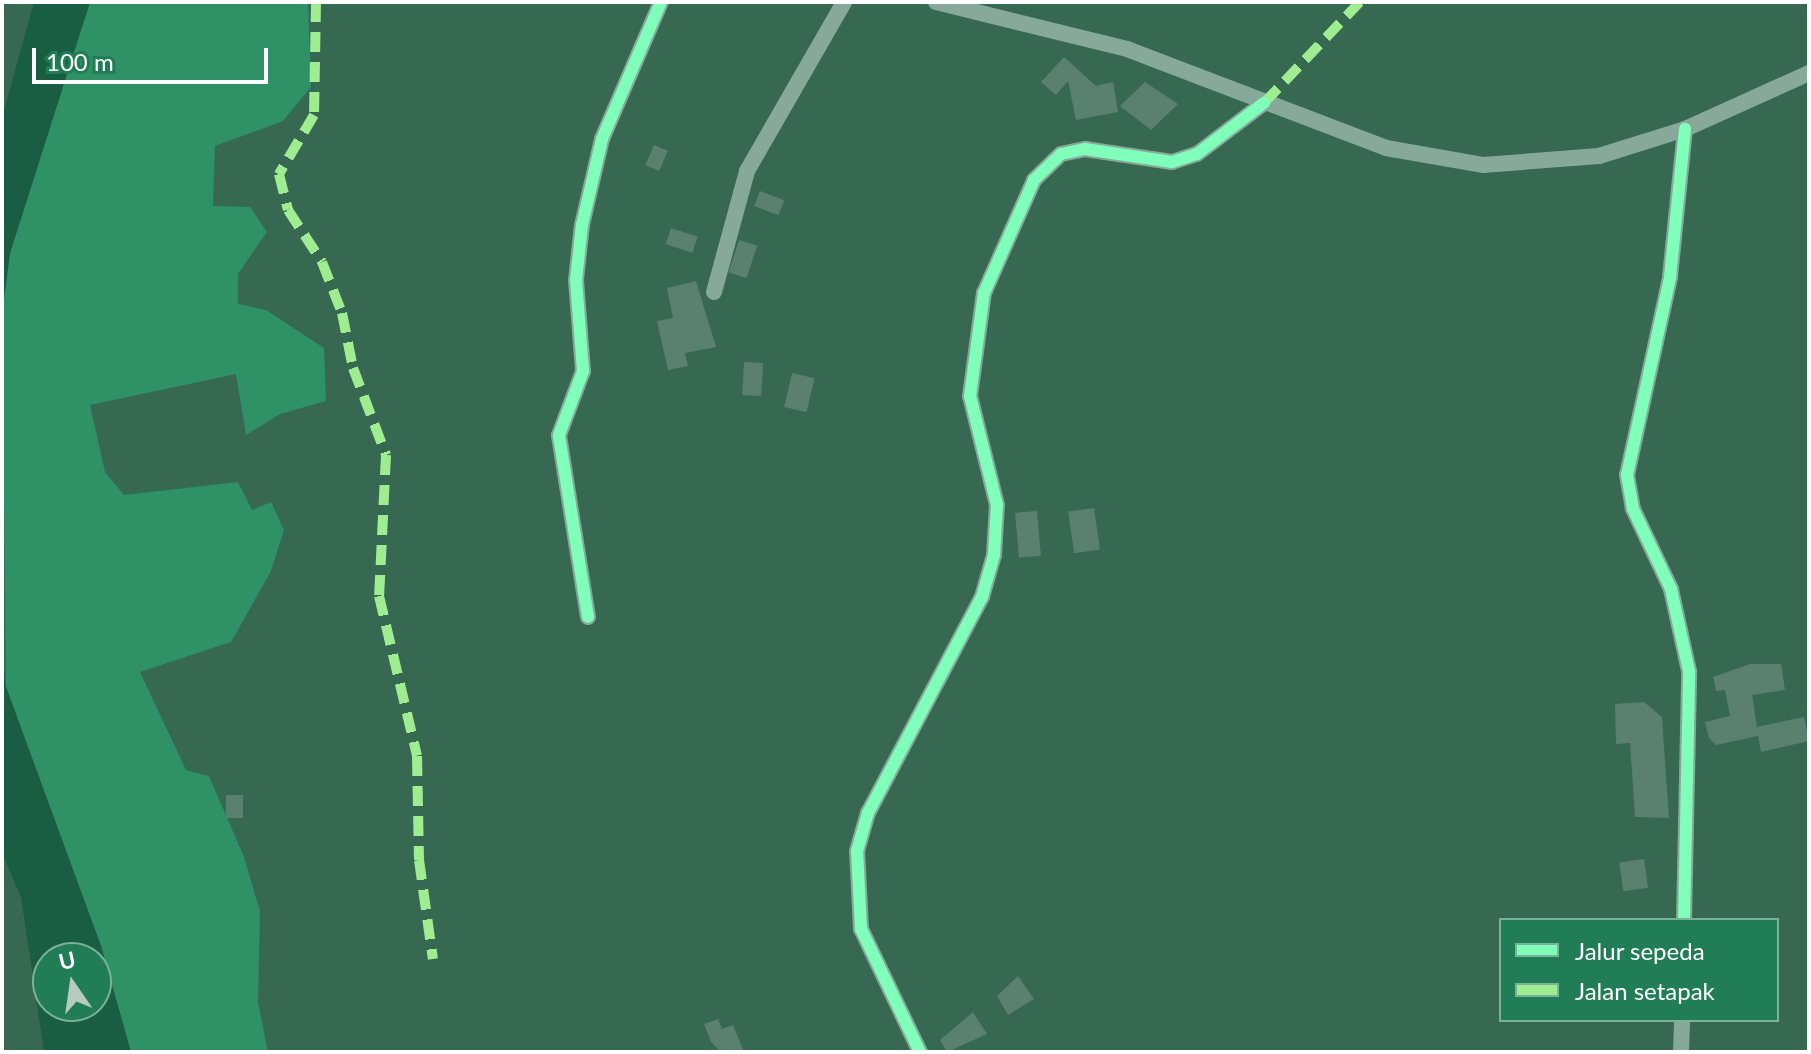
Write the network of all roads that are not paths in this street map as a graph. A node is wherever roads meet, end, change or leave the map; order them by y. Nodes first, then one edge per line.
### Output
1 (661, 2) edge
2 (844, 2) edge
3 (936, 2) edge
4 (1809, 73) edge
5 (1264, 103) junction
6 (1685, 129) junction
7 (714, 292) dead end
8 (588, 617) dead end
9 (1684, 918) edge
10 (1682, 1022) edge
11 (920, 1052) edge
12 (1681, 1052) edge

1 - 8 street
2 - 7 street
3 - 5 street
4 - 6 street
5 - 6 street
5 - 11 street
6 - 9 street
10 - 12 street

